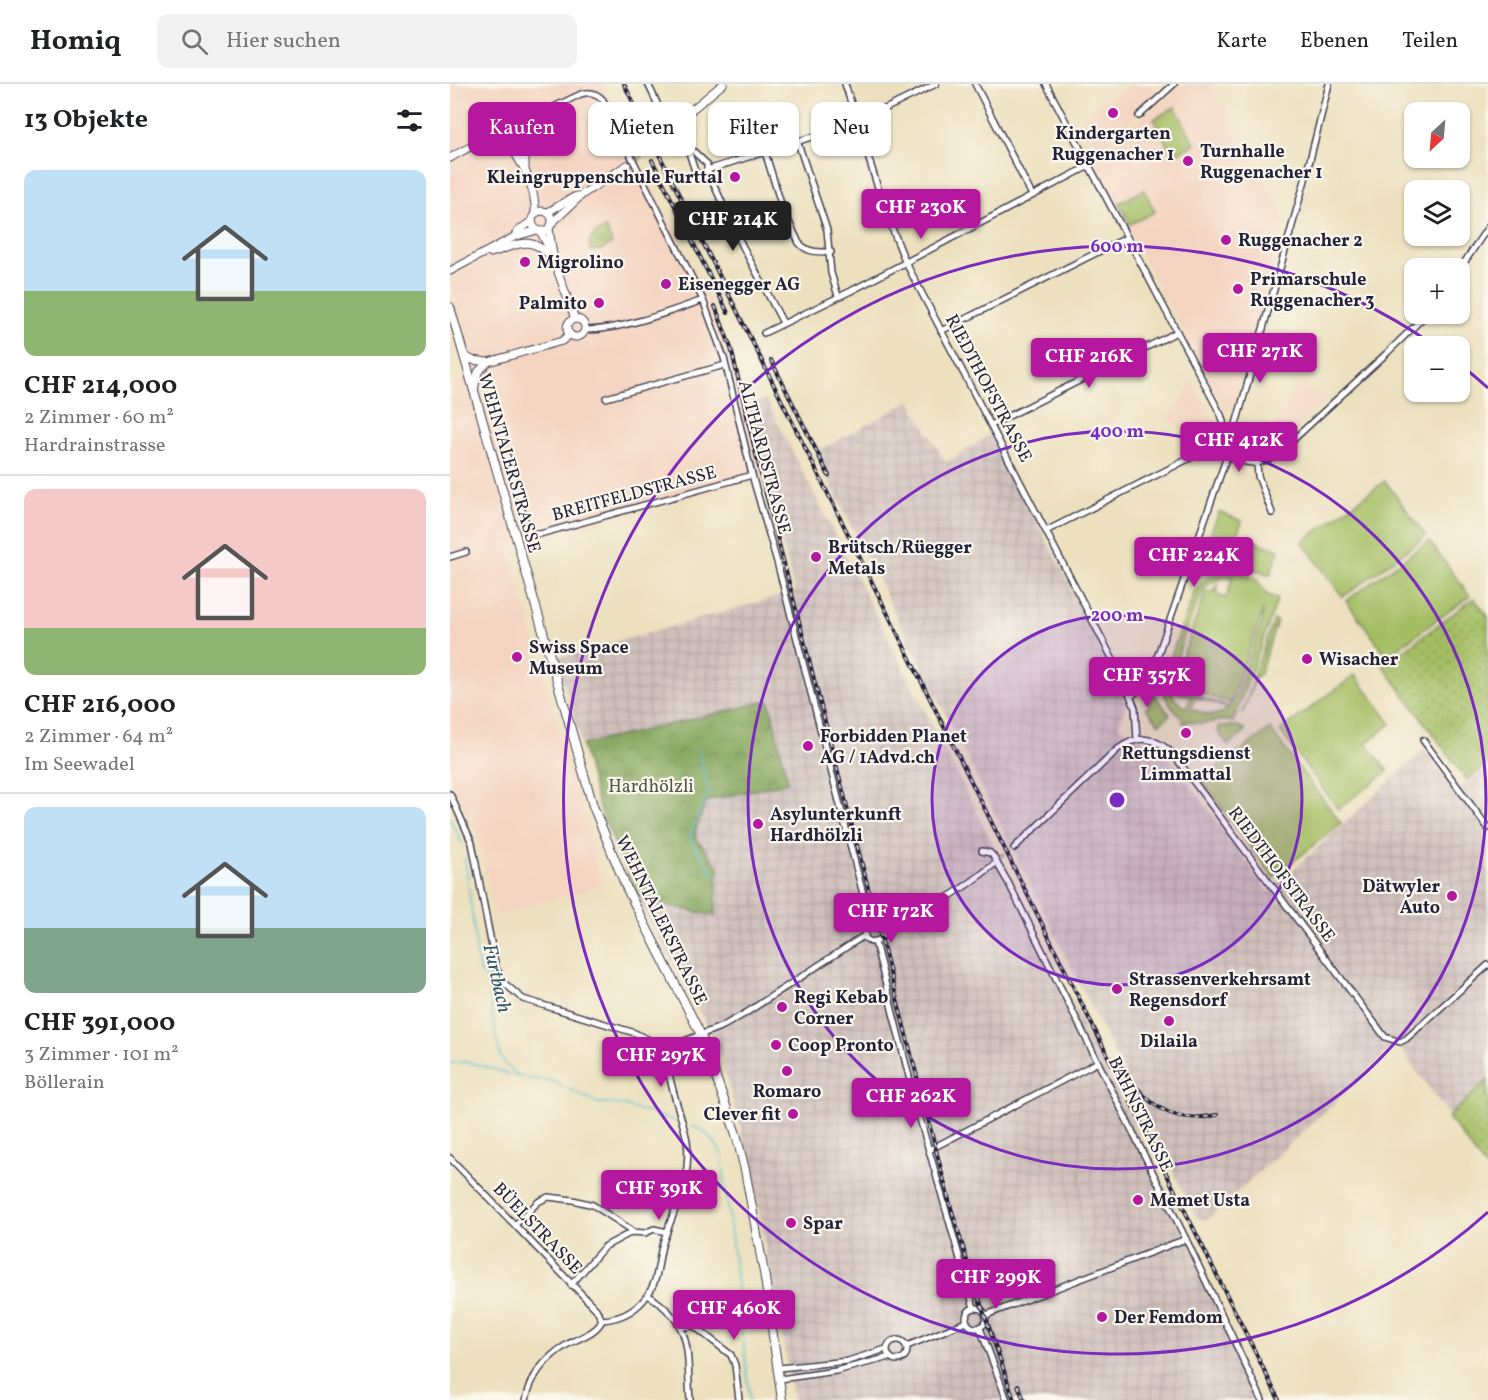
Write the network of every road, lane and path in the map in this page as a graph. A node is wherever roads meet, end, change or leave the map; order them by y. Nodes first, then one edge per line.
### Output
1 (648, 84) edge
2 (723, 84) edge
3 (845, 84) edge
4 (936, 84) edge
5 (975, 84) edge
6 (1046, 84) edge
7 (1174, 84) edge
8 (1329, 84) edge
9 (565, 102) edge
10 (657, 102) edge
11 (850, 102) edge
12 (696, 106) edge
13 (891, 106) edge
14 (1139, 116) dead end
15 (799, 145) edge
16 (468, 149) edge
17 (696, 154) edge
18 (523, 156) edge
19 (690, 156) edge
20 (752, 156) edge
21 (766, 156) edge
22 (867, 156) edge
23 (450, 158) edge
24 (627, 165) tunnel mouth
25 (1089, 166) junction
26 (707, 170) junction
27 (532, 191) junction
28 (583, 194) junction
29 (1032, 195) junction
30 (546, 211) junction
31 (535, 213) junction
32 (532, 222) junction
33 (551, 226) junction
34 (1488, 227) edge
35 (538, 230) junction
36 (514, 237) junction
37 (1126, 238) junction
38 (831, 252) junction
39 (482, 253) junction
40 (553, 258) junction
41 (1467, 258) edge
42 (905, 261) junction
43 (450, 271) edge
44 (838, 296) junction
45 (703, 300) junction
46 (450, 307) edge
47 (575, 319) junction
48 (783, 324) junction
49 (1416, 324) edge
50 (585, 330) junction
51 (941, 331) junction
52 (1177, 332) junction
53 (764, 333) dead end
54 (570, 334) junction
55 (464, 355) junction
56 (488, 362) junction
57 (725, 365) junction
58 (474, 390) junction
59 (606, 398) dead end
60 (991, 425) junction
61 (507, 456) dead end
62 (1227, 456) junction
63 (1257, 464) junction
64 (752, 475) junction
65 (1272, 513) dead end
66 (1046, 531) junction
67 (466, 552) dead end
68 (450, 557) edge
69 (1131, 696) junction
70 (1137, 739) junction
71 (1423, 740) dead end
72 (450, 794) edge
73 (1488, 828) edge
74 (1014, 848) tunnel mouth
75 (982, 851) dead end
76 (993, 865) tunnel mouth
77 (870, 921) junction
78 (886, 924) junction
79 (865, 935) junction
80 (876, 942) junction
81 (1488, 965) edge
82 (701, 1035) junction
83 (669, 1050) junction
84 (1098, 1062) junction
85 (929, 1150) junction
86 (450, 1158) edge
87 (515, 1225) junction
88 (632, 1232) junction
89 (667, 1232) junction
90 (1186, 1239) junction
91 (572, 1285) junction
92 (648, 1295) junction
93 (974, 1308) junction
94 (986, 1315) junction
95 (602, 1320) junction
96 (966, 1322) junction
97 (681, 1327) junction
98 (980, 1328) junction
99 (907, 1346) junction
100 (886, 1349) junction
101 (890, 1357) junction
102 (779, 1368) junction
103 (780, 1378) junction
104 (526, 1400) edge
105 (690, 1400) edge
106 (739, 1400) edge
107 (783, 1400) edge
108 (1007, 1400) edge
109 (1262, 1400) edge

1 - 10 street
2 - 12 main road
3 - 11 street, RIEDTHOFSTRASSE
4 - 13 street
5 - 29 street
6 - 25 street
7 - 14 street
8 - 62 street
9 - 45 street, ALTHARDSTRASSE
15 - 38 street
16 - 23 main road
17 - 26 street
18 - 27 main road
19 - 26 street
20 - 26 street
21 - 38 street
22 - 42 street, RIEDTHOFSTRASSE
24 - 28 main road
25 - 29 street
25 - 37 street
26 - 48 street
27 - 30 main road
27 - 31 main road
28 - 30 main road
28 - 33 main road
29 - 42 street
30 - 31 main road
30 - 33 main road
31 - 32 main road
32 - 35 main road
32 - 36 main road
33 - 35 main road
33 - 40 main road
34 - 41 street
35 - 36 main road
35 - 40 main road
36 - 39 main road
37 - 51 street
37 - 52 street
38 - 44 street
39 - 40 main road
39 - 43 main road
40 - 47 main road
42 - 44 street
42 - 51 street, RIEDTHOFSTRASSE
44 - 48 street
45 - 50 street
45 - 57 street, ALTHARDSTRASSE
46 - 55 main road, WEHNTALERSTRASSE
47 - 50 main road
47 - 54 main road
48 - 53 street
49 - 63 street
50 - 54 main road
51 - 60 street, RIEDTHOFSTRASSE
52 - 60 street
52 - 66 street
54 - 56 main road
55 - 56 main road
55 - 58 main road, WEHNTALERSTRASSE
56 - 58 main road
57 - 59 street
57 - 64 street, ALTHARDSTRASSE
58 - 82 main road, WEHNTALERSTRASSE
60 - 66 street, RIEDTHOFSTRASSE
61 - 64 street, BREITFELDSTRASSE
62 - 63 street
62 - 69 street
63 - 65 street
64 - 77 street, ALTHARDSTRASSE
66 - 69 street, RIEDTHOFSTRASSE
67 - 68 street
69 - 70 street, RIEDTHOFSTRASSE
70 - 74 street
70 - 81 street, RIEDTHOFSTRASSE
71 - 73 street
72 - 83 street
75 - 84 street, BAHNSTRASSE
76 - 78 street
77 - 78 street
77 - 79 street
78 - 80 street
79 - 80 street
79 - 82 street
80 - 85 street
82 - 83 street
82 - 102 main road, WEHNTALERSTRASSE
83 - 89 street
84 - 85 street
84 - 90 street, BAHNSTRASSE
85 - 93 street
86 - 87 street, BÜELSTRASSE
87 - 88 street
87 - 91 street, BÜELSTRASSE
88 - 89 street
88 - 91 street
89 - 92 street
90 - 94 street
90 - 109 street, BAHNSTRASSE
91 - 95 street, BÜELSTRASSE
92 - 95 street
92 - 97 street
93 - 94 street
93 - 96 street
94 - 98 street
95 - 104 street
96 - 98 street
96 - 99 street
97 - 105 street
97 - 106 street
98 - 108 street
99 - 100 street
99 - 101 street
100 - 101 street
100 - 102 street
101 - 103 street
102 - 103 main road, WEHNTALERSTRASSE
103 - 107 main road, WEHNTALERSTRASSE

